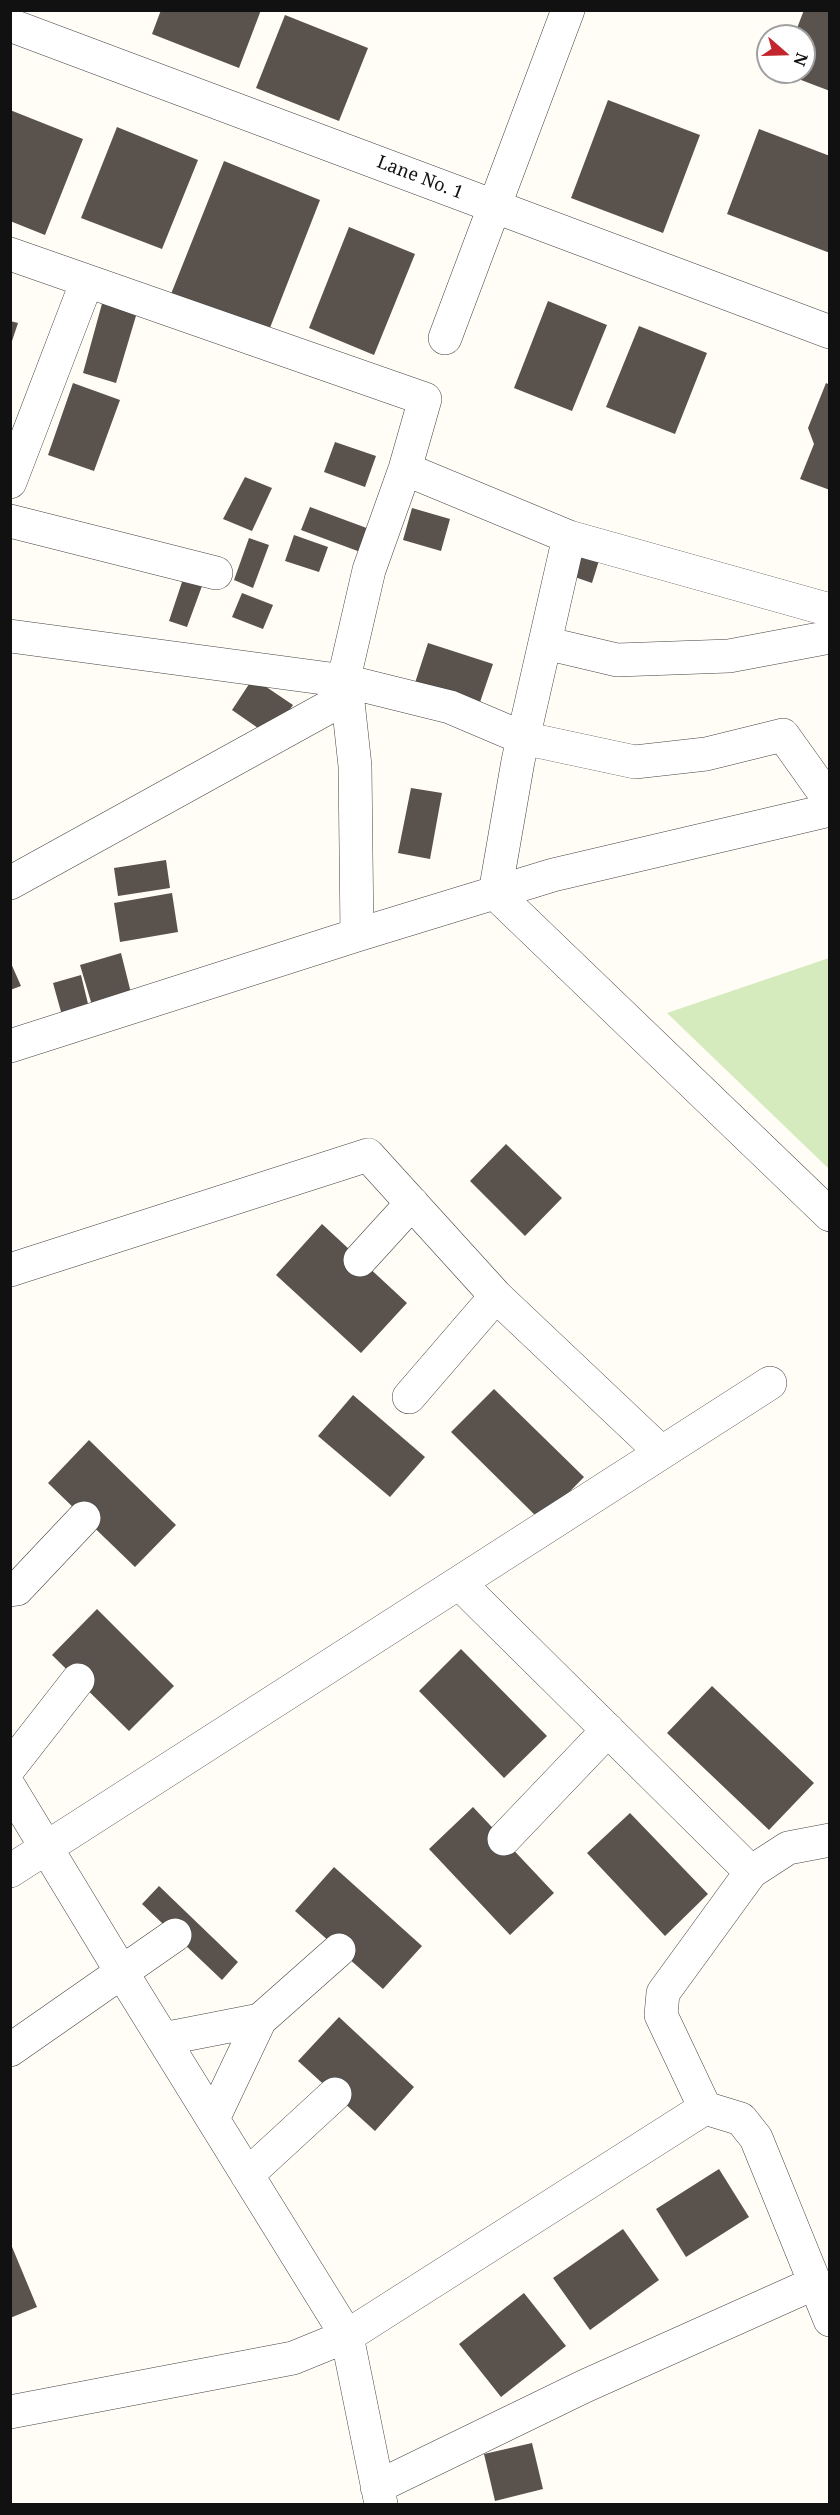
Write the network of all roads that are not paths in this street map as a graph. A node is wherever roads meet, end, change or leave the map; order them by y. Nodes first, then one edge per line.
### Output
1 (568, 10) edge
2 (10, 24) edge
3 (493, 206) junction
4 (10, 254) edge
5 (87, 281) junction
6 (830, 332) edge
7 (445, 338) dead end
8 (405, 469) junction
9 (10, 482) edge
10 (10, 521) edge
11 (569, 537) junction
12 (216, 573) dead end
13 (830, 610) edge
14 (10, 636) edge
15 (830, 637) edge
16 (545, 643) junction
17 (346, 689) junction
18 (523, 738) junction
19 (830, 801) edge
20 (830, 810) edge
21 (10, 883) edge
22 (495, 893) junction
23 (357, 935) junction
24 (10, 1046) edge
25 (412, 1203) junction
26 (830, 1215) edge
27 (360, 1260) dead end
28 (10, 1270) edge
29 (496, 1296) junction
30 (770, 1383) dead end
31 (409, 1397) dead end
32 (661, 1452) junction
33 (84, 1518) dead end
34 (459, 1583) junction
35 (13, 1595) edge
36 (78, 1680) dead end
37 (608, 1730) junction
38 (10, 1767) edge
39 (10, 1788) edge
40 (504, 1839) dead end
41 (830, 1840) edge
42 (47, 1848) junction
43 (10, 1871) edge
44 (751, 1872) junction
45 (175, 1935) dead end
46 (339, 1950) dead end
47 (121, 1971) junction
48 (260, 2020) junction
49 (163, 2039) junction
50 (10, 2050) edge
51 (335, 2094) dead end
52 (705, 2108) junction
53 (213, 2119) junction
54 (247, 2175) junction
55 (815, 2283) junction
56 (830, 2320) edge
57 (347, 2336) junction
58 (10, 2412) edge
59 (379, 2496) edge

1 - 3 street
2 - 3 street, Lane No. 1
3 - 6 street, Lane No. 1
3 - 7 street
4 - 5 street
5 - 8 street
5 - 9 street
8 - 11 street
8 - 17 street
10 - 12 street
11 - 13 street
11 - 16 street
14 - 17 street
15 - 16 street
16 - 18 street
17 - 18 street
17 - 21 street
17 - 23 street
18 - 19 street
18 - 22 street
20 - 22 street
22 - 23 street
22 - 26 street
23 - 24 street
25 - 27 street
25 - 28 street
25 - 29 street
29 - 31 street
29 - 32 street
30 - 32 street
32 - 34 street
33 - 35 street
34 - 37 street
34 - 42 street
36 - 38 street
37 - 40 street
37 - 44 street
39 - 42 street
41 - 44 street
42 - 43 street
42 - 47 street
44 - 52 street
45 - 47 street
46 - 48 street
47 - 49 street
47 - 50 street
48 - 49 street
48 - 53 street
49 - 53 street
51 - 54 street
52 - 55 street
52 - 57 street
53 - 54 street
54 - 57 street
55 - 56 street
55 - 59 street
57 - 58 street
57 - 59 street

